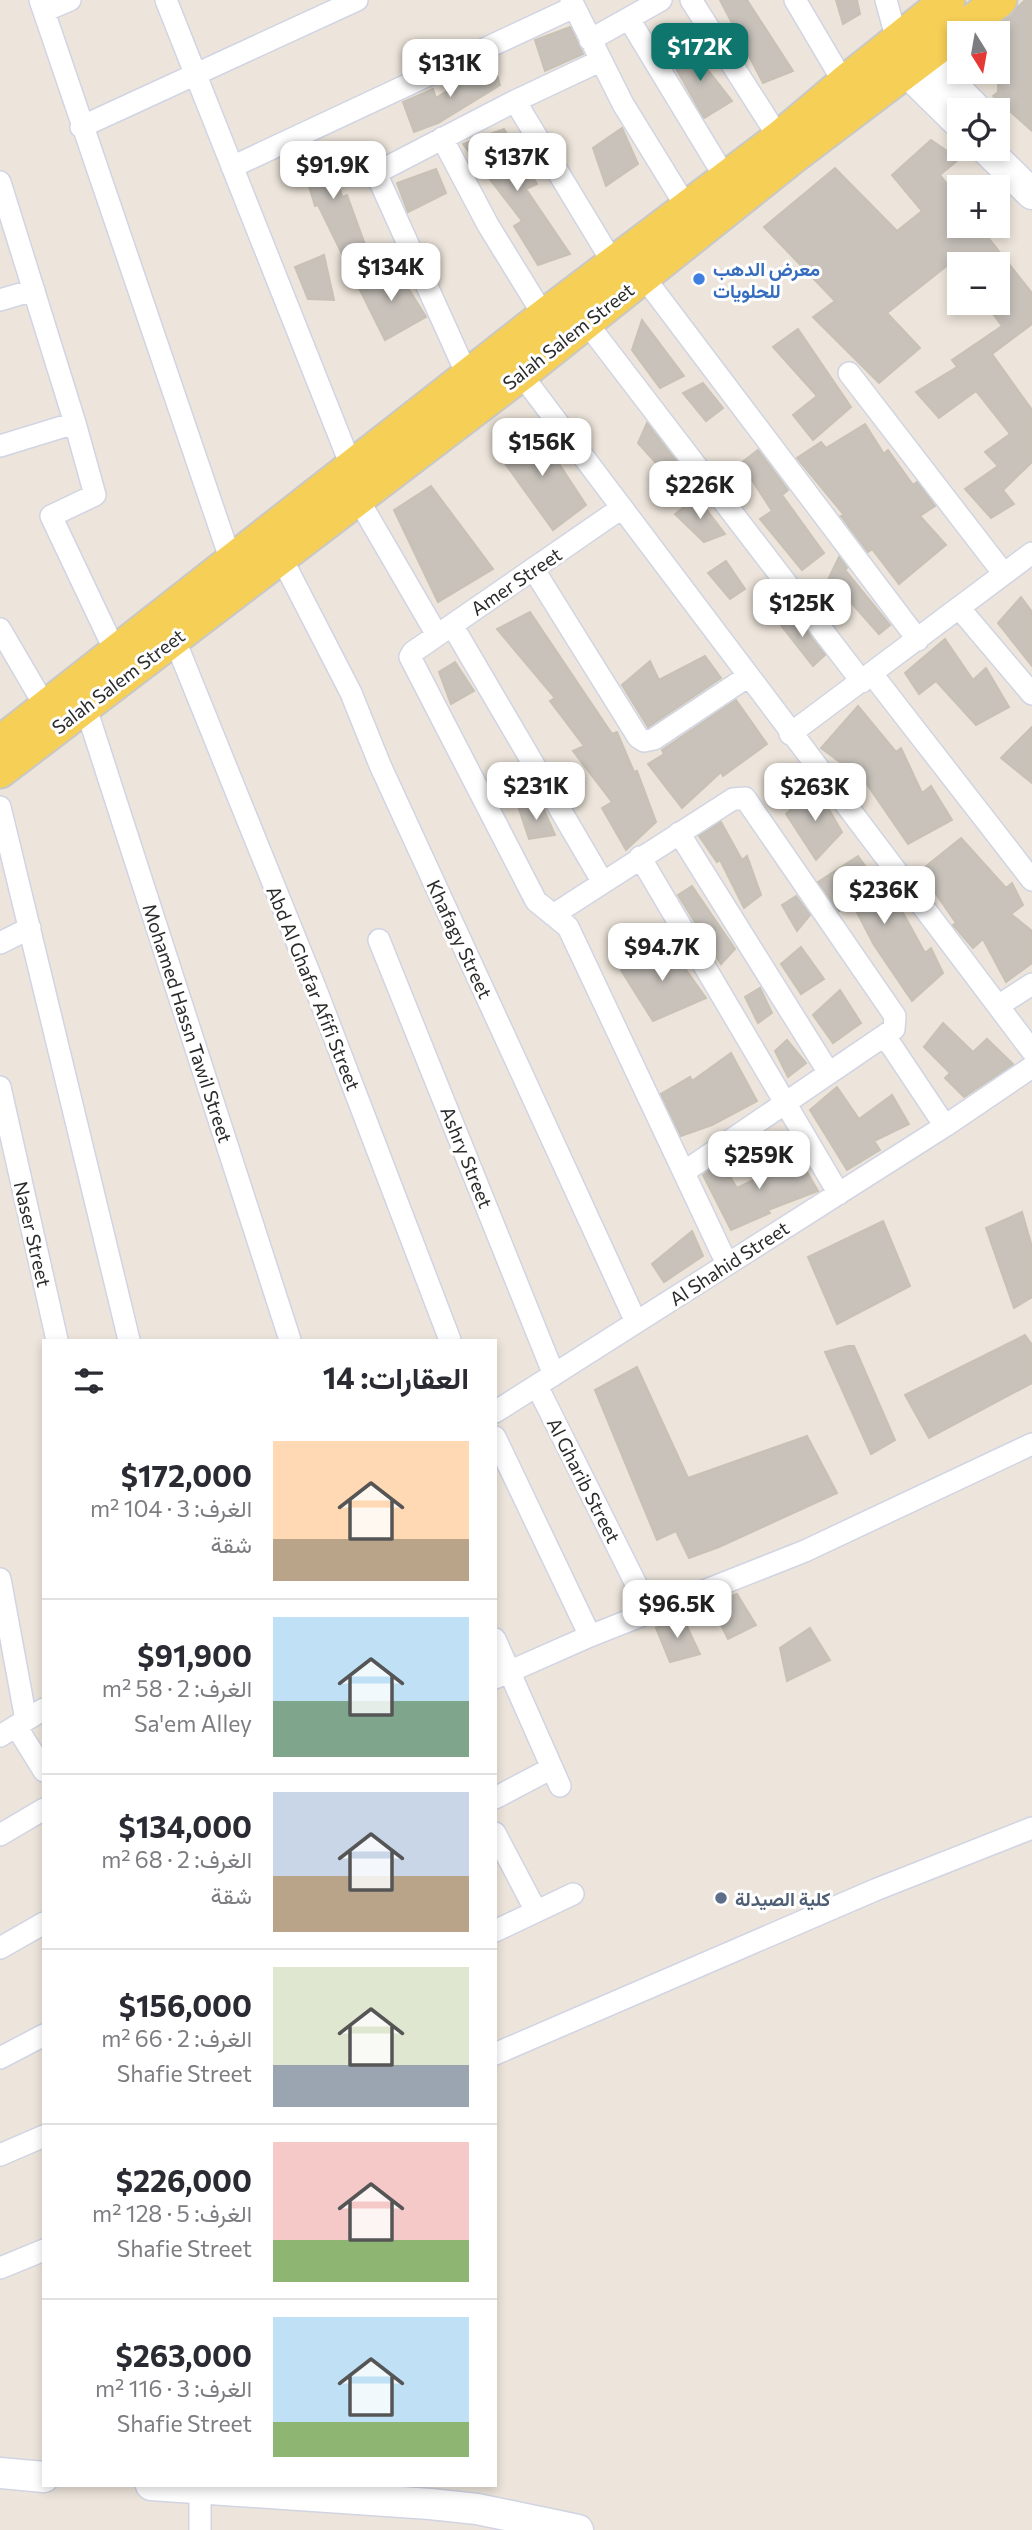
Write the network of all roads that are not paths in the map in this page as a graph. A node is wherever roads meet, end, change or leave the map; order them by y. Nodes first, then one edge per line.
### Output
1 (70, 0) edge
2 (357, 0) edge
3 (661, 0) edge
4 (691, 0) edge
5 (795, 0) edge
6 (886, 0) edge
7 (948, 0) edge
8 (1000, 0) edge
9 (172, 2) edge
10 (572, 3) edge
11 (42, 6) edge
12 (629, 19) junction
13 (590, 40) junction
14 (909, 55) junction
15 (600, 61) junction
16 (195, 75) junction
17 (844, 83) junction
18 (962, 98) edge
19 (515, 101) junction
20 (947, 106) edge
21 (81, 127) junction
22 (442, 138) junction
23 (779, 138) junction
24 (1010, 144) edge
25 (998, 161) edge
26 (232, 167) junction
27 (1032, 167) edge
28 (726, 179) junction
29 (0, 182) edge
30 (1032, 194) edge
31 (4, 205) edge
32 (687, 208) junction
33 (612, 264) junction
34 (643, 276) junction
35 (34, 290) junction
36 (0, 300) edge
37 (544, 316) junction
38 (586, 322) junction
39 (849, 373) dead end
40 (521, 374) junction
41 (468, 376) junction
42 (75, 423) junction
43 (0, 446) edge
44 (355, 484) junction
45 (621, 509) junction
46 (1032, 553) edge
47 (281, 557) junction
48 (231, 561) junction
49 (534, 570) junction
50 (1004, 574) junction
51 (960, 610) junction
52 (0, 629) edge
53 (445, 630) junction
54 (174, 638) junction
55 (918, 640) junction
56 (115, 651) junction
57 (747, 677) junction
58 (867, 678) junction
59 (1032, 694) edge
60 (85, 705) junction
61 (46, 706) junction
62 (790, 734) junction
63 (0, 743) edge
64 (0, 771) edge
65 (0, 807) edge
66 (679, 833) junction
67 (640, 857) junction
68 (1032, 880) edge
69 (602, 881) junction
70 (552, 915) junction
71 (30, 928) junction
72 (379, 940) dead end
73 (0, 943) edge
74 (1032, 984) edge
75 (998, 1006) junction
76 (885, 1036) junction
77 (1032, 1051) edge
78 (1032, 1067) edge
79 (830, 1073) junction
80 (0, 1087) edge
81 (784, 1104) junction
82 (945, 1126) junction
83 (684, 1172) junction
84 (839, 1194) junction
85 (727, 1264) junction
86 (636, 1322) junction
87 (57, 1339) edge
88 (129, 1339) edge
89 (290, 1339) edge
90 (450, 1339) edge
91 (545, 1380) junction
92 (497, 1411) edge
93 (497, 1441) edge
94 (1032, 1444) edge
95 (0, 1579) edge
96 (650, 1612) junction
97 (590, 1636) junction
98 (497, 1649) edge
99 (502, 1675) edge
100 (21, 1723) edge
101 (42, 1768) edge
102 (497, 1797) edge
103 (42, 1809) edge
104 (1032, 1828) edge
105 (0, 1835) edge
106 (497, 1837) edge
107 (573, 1894) dead end
108 (536, 1911) junction
109 (42, 1924) edge
110 (497, 1930) edge
111 (0, 1948) edge
112 (42, 2036) edge
113 (497, 2053) edge
114 (0, 2058) edge
115 (42, 2137) edge
116 (0, 2155) edge
117 (42, 2251) edge
118 (0, 2268) edge
119 (0, 2473) edge
120 (42, 2477) edge
121 (176, 2487) edge
122 (200, 2489) junction
123 (200, 2530) edge
124 (578, 2530) edge

1 - 11 street
2 - 16 street
3 - 12 street
4 - 23 street
5 - 17 street
6 - 14 street
7 - 14 main road, Salah Salem Street
8 - 14 main road, Salah Salem Street
9 - 16 street
10 - 13 street
10 - 26 street
11 - 21 street
12 - 13 street
12 - 28 street
13 - 15 street
14 - 17 main road, Salah Salem Street
14 - 18 street
14 - 20 street
14 - 34 main road, Salah Salem Street
15 - 19 street
15 - 32 street
16 - 21 street
16 - 26 street
17 - 23 main road, Salah Salem Street
19 - 22 street
19 - 33 street
21 - 48 street
22 - 37 street
22 - 41 street
23 - 28 main road, Salah Salem Street
24 - 27 street
25 - 30 street
26 - 44 street
28 - 32 main road, Salah Salem Street
29 - 31 street
31 - 35 street
32 - 33 main road, Salah Salem Street
33 - 37 main road, Salah Salem Street
34 - 38 main road, Salah Salem Street
34 - 55 street
35 - 36 street
35 - 42 street
37 - 41 main road, Salah Salem Street
38 - 40 main road, Salah Salem Street
38 - 58 street
39 - 50 street
40 - 44 main road, Salah Salem Street
40 - 45 street
41 - 44 main road, Salah Salem Street
42 - 43 street
42 - 56 street
44 - 47 main road, Salah Salem Street
44 - 48 main road, Salah Salem Street
44 - 53 street
45 - 49 street, Amer Street
45 - 57 street
46 - 50 street
47 - 54 main road, Salah Salem Street
47 - 86 street, Khafagy Street
48 - 56 main road, Salah Salem Street
49 - 53 street, Amer Street
49 - 57 street
50 - 51 street
51 - 55 street
51 - 59 street
52 - 61 street
53 - 69 street
53 - 70 street, Amer Street
54 - 60 main road, Salah Salem Street
54 - 90 street, Abd Al Ghafar Afifi Street
55 - 58 street
56 - 61 main road, Salah Salem Street
57 - 62 street
58 - 62 street
58 - 68 street
60 - 64 main road, Salah Salem Street
60 - 89 street, Mohamed Hassn Tawil Street
61 - 63 main road, Salah Salem Street
62 - 75 street
65 - 71 street
66 - 67 street
66 - 76 street
66 - 79 street
67 - 69 street
67 - 81 street
69 - 70 street
70 - 83 street
71 - 73 street
71 - 88 street
72 - 91 street, Ashry Street
74 - 75 street
75 - 77 street
76 - 79 street
76 - 82 street
78 - 82 street, Al Shahid Street
79 - 81 street
80 - 87 street, Naser Street
81 - 83 street
81 - 84 street
82 - 84 street, Al Shahid Street
83 - 85 street
84 - 85 street, Al Shahid Street
85 - 86 street, Al Shahid Street
86 - 91 street, Al Shahid Street
91 - 92 street, Al Shahid Street
91 - 96 street, Al Gharib Street
93 - 97 street
94 - 96 street
95 - 100 street
96 - 97 street
97 - 99 street
98 - 99 street
99 - 102 street
100 - 101 street
103 - 105 street
104 - 113 street
106 - 108 street
107 - 108 street
108 - 110 street
109 - 111 street
112 - 114 street
115 - 116 street
117 - 118 street
119 - 120 street
121 - 122 street
122 - 123 street
122 - 124 street

